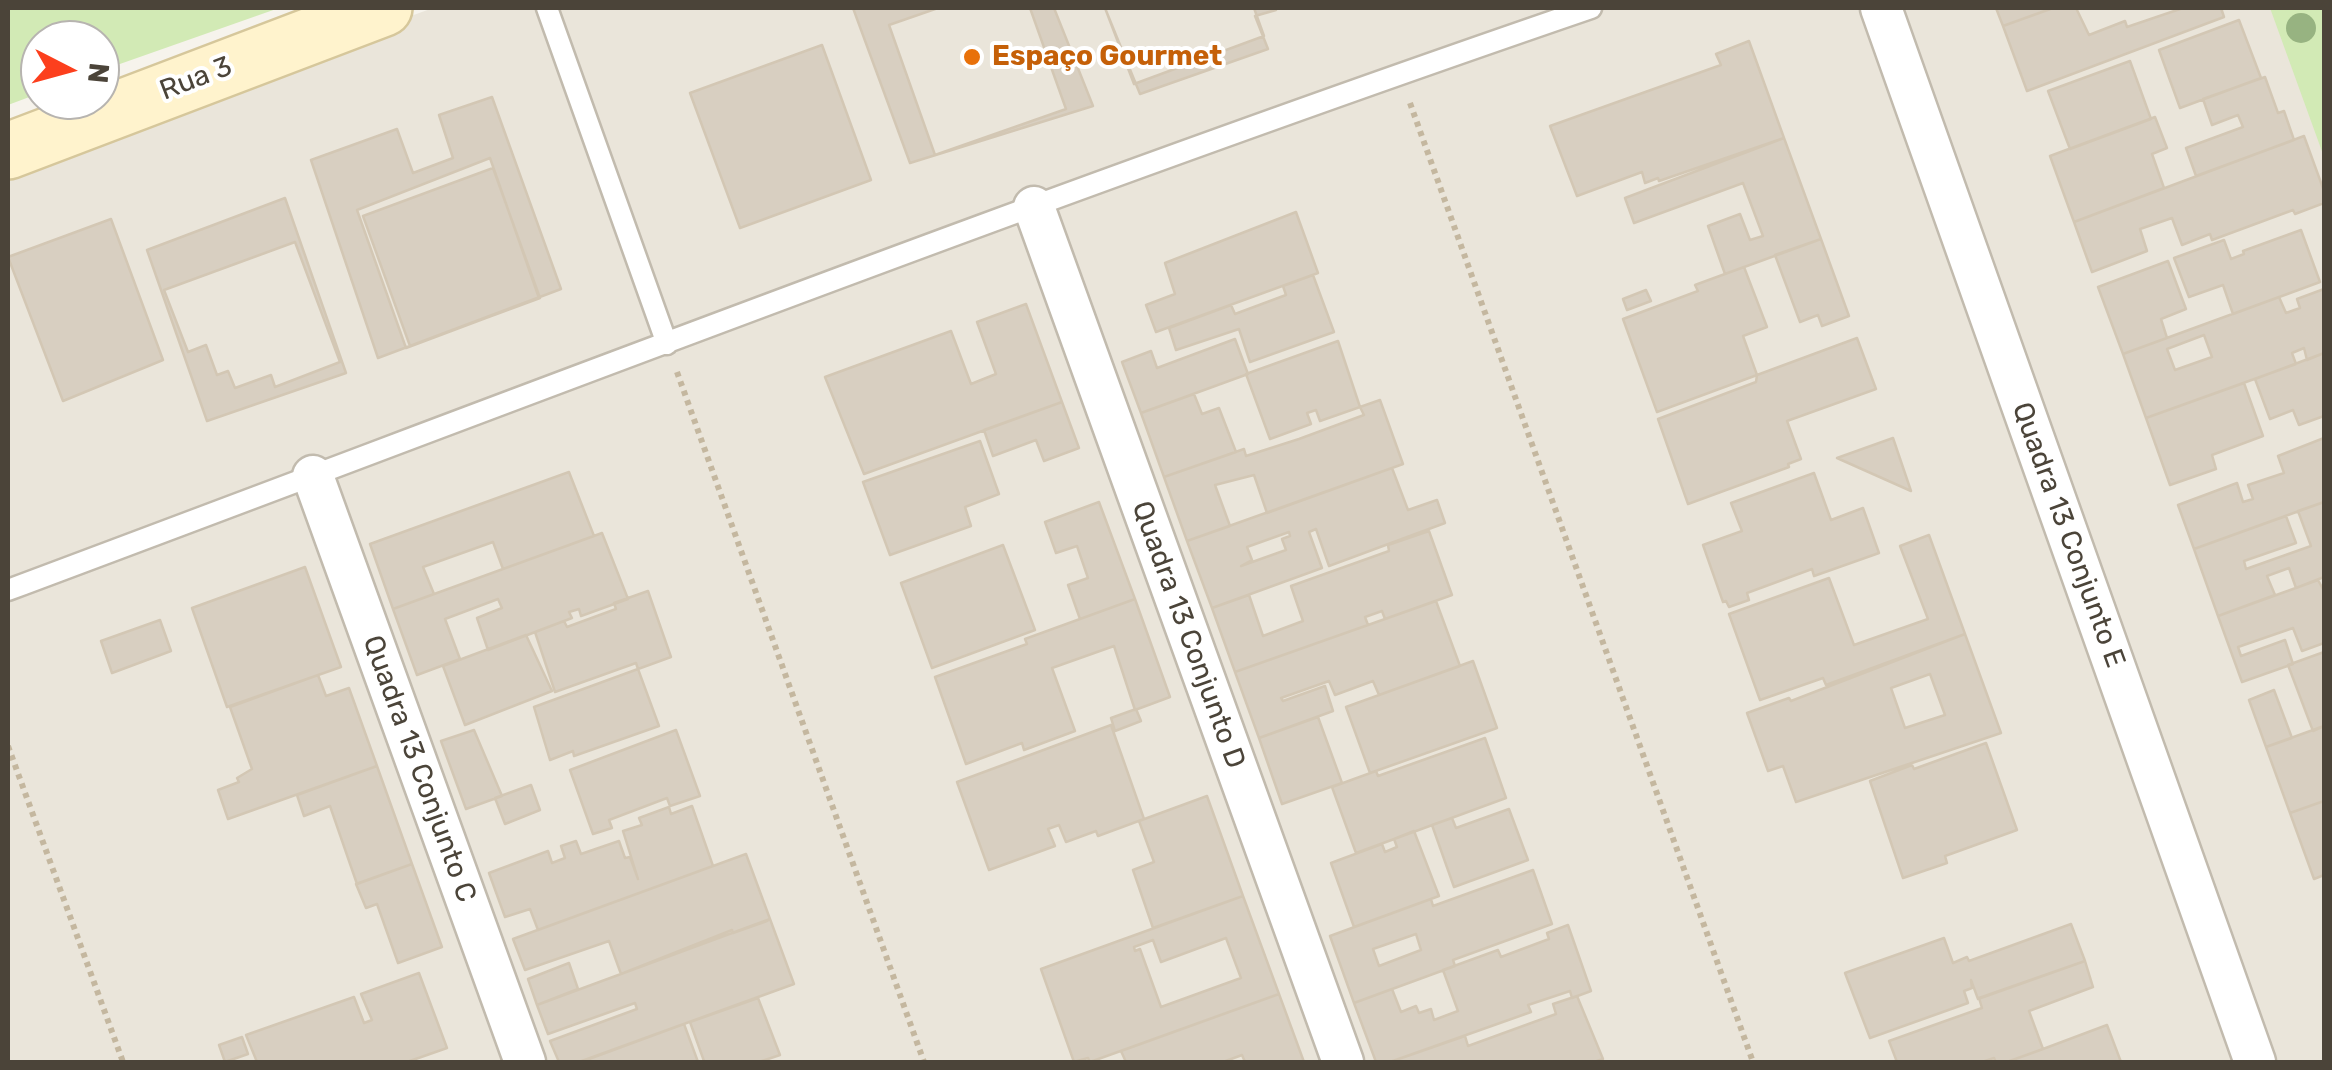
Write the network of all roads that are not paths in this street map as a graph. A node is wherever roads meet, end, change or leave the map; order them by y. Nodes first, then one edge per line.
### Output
1 (384, 8) edge
2 (547, 8) edge
3 (1592, 8) edge
4 (1881, 8) edge
5 (8, 151) edge
6 (1034, 206) junction
7 (667, 344) junction
8 (313, 476) junction
9 (8, 590) edge
10 (526, 1062) edge
11 (1343, 1062) edge
12 (2256, 1062) edge

1 - 5 main road, Rua 3
2 - 7 lane
3 - 6 lane
4 - 12 street, Quadra 13 Conjunto E
6 - 7 lane
6 - 11 street, Quadra 13 Conjunto D
7 - 8 lane
8 - 9 lane
8 - 10 street, Quadra 13 Conjunto C

